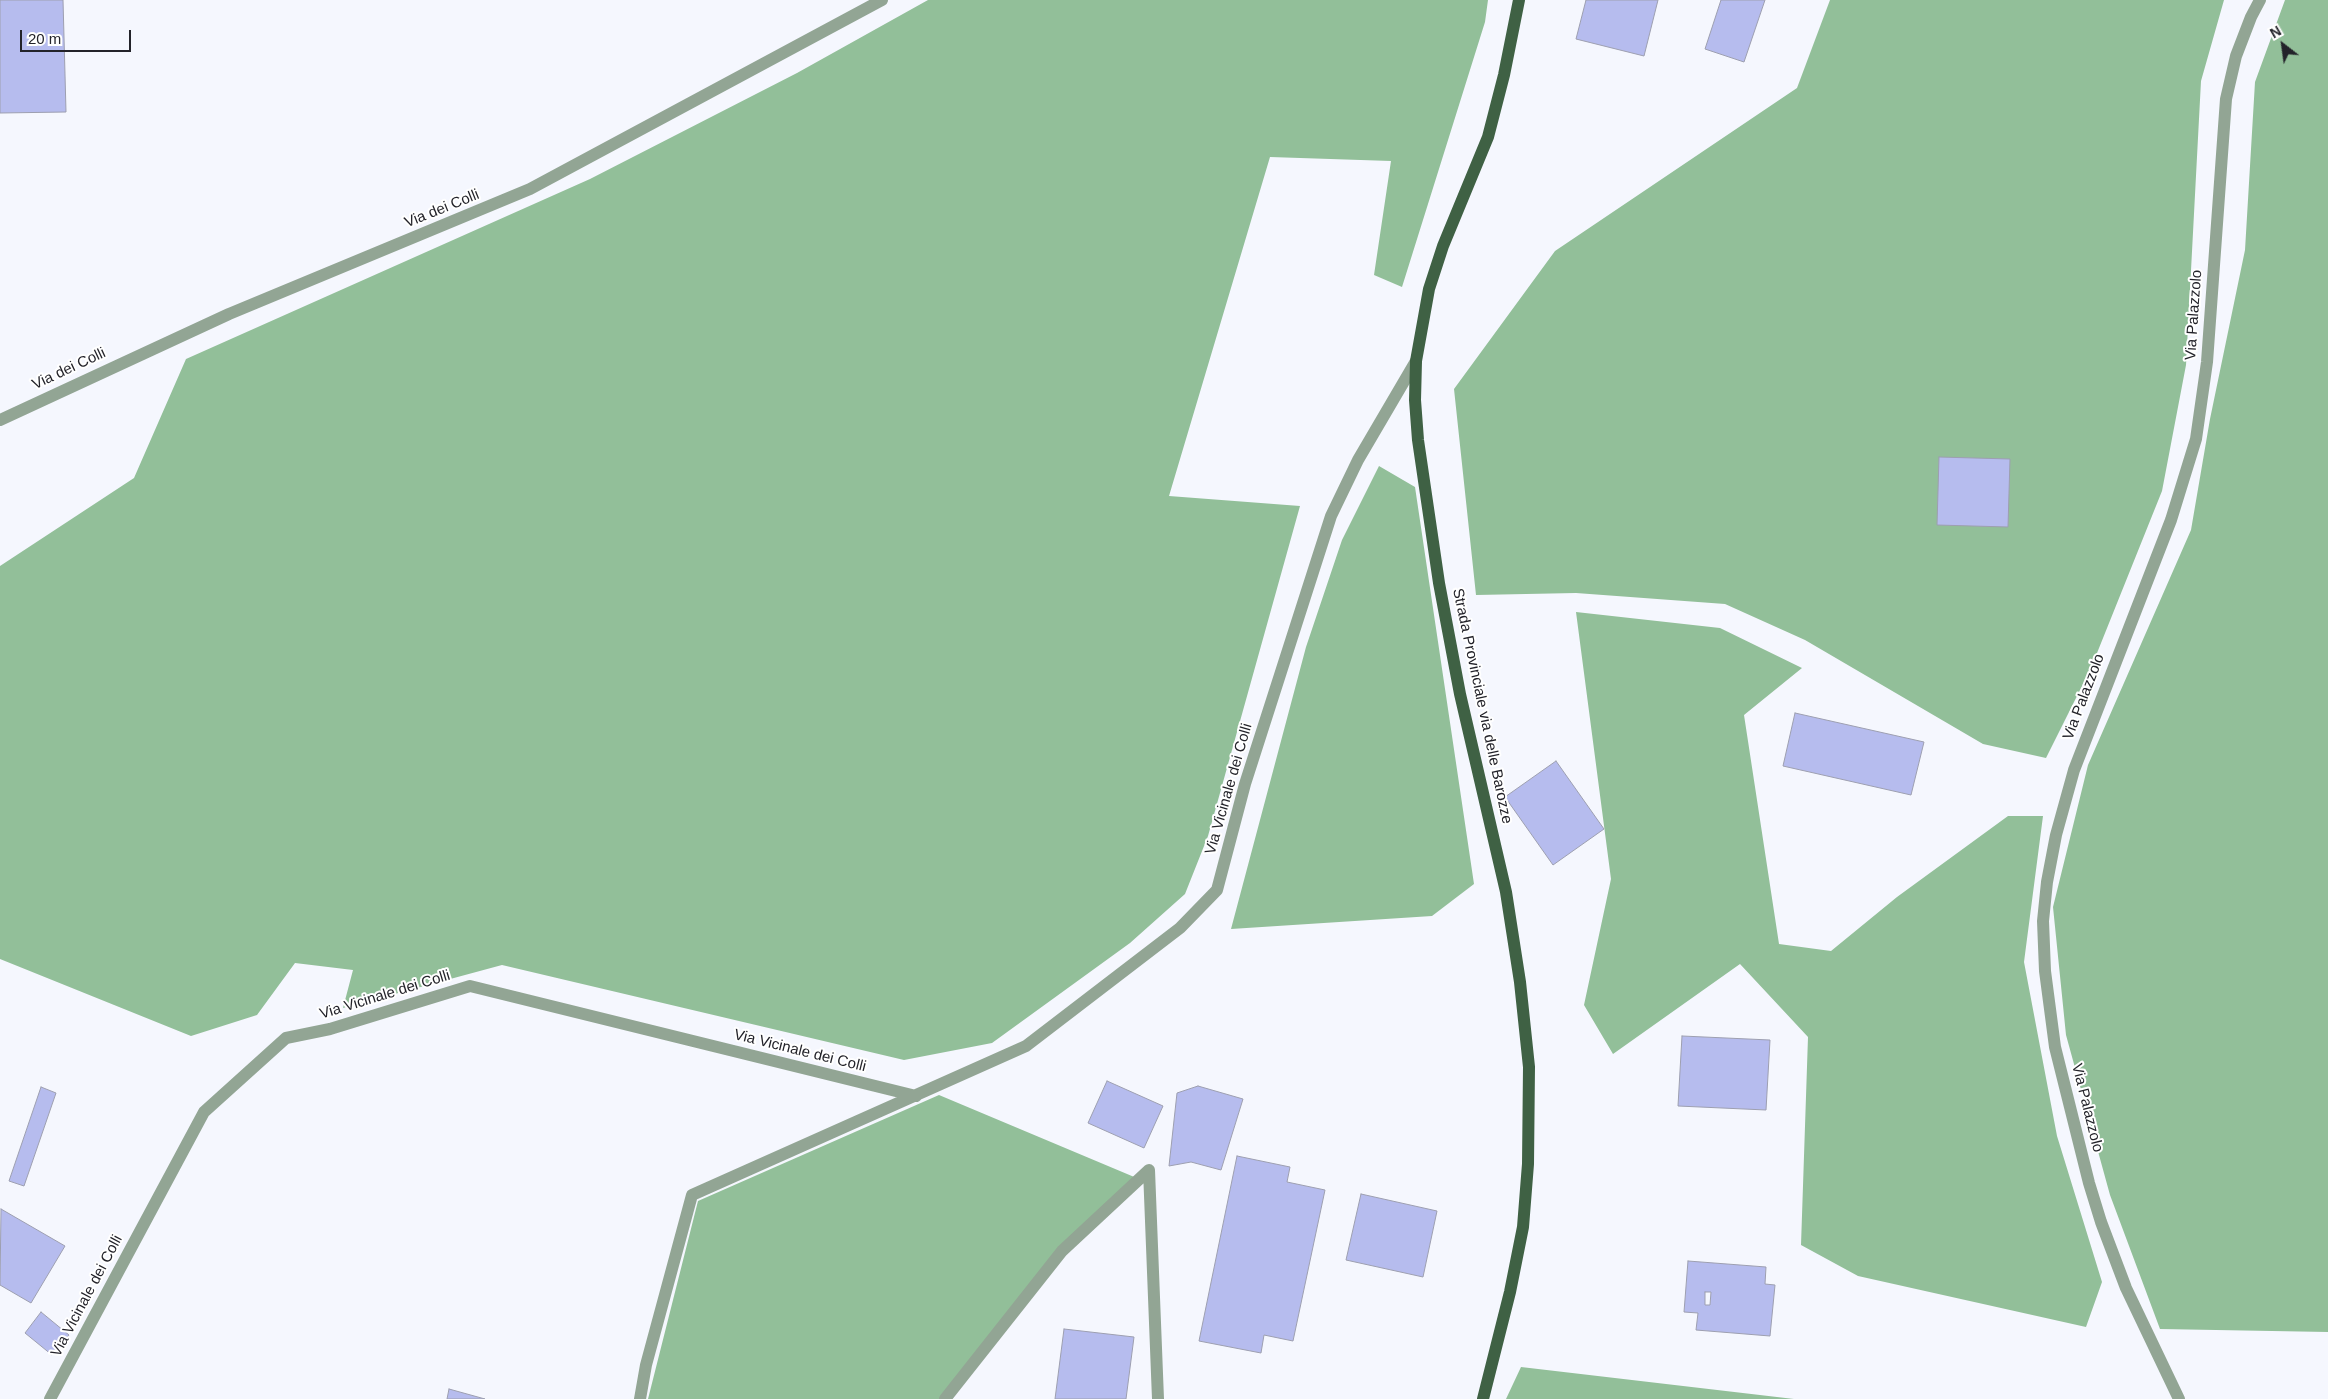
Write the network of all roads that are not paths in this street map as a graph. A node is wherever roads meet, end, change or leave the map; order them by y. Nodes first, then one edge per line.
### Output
1 (882, 0) edge
2 (1519, 0) edge
3 (2260, 0) edge
4 (1416, 361) junction
5 (0, 420) edge
6 (916, 1096) junction
7 (50, 1399) edge
8 (640, 1399) edge
9 (945, 1399) edge
10 (1158, 1399) edge
11 (1483, 1399) edge
12 (2180, 1399) edge

1 - 5 street, Via dei Colli
2 - 4 main road, Strada Provinciale via delle Barozze
3 - 12 street, Via Palazzolo
4 - 6 street, Via Vicinale dei Colli
4 - 11 main road, Strada Provinciale via delle Barozze
6 - 7 street, Via Vicinale dei Colli
6 - 8 street, Via Vicinale dei Colli
9 - 10 street

